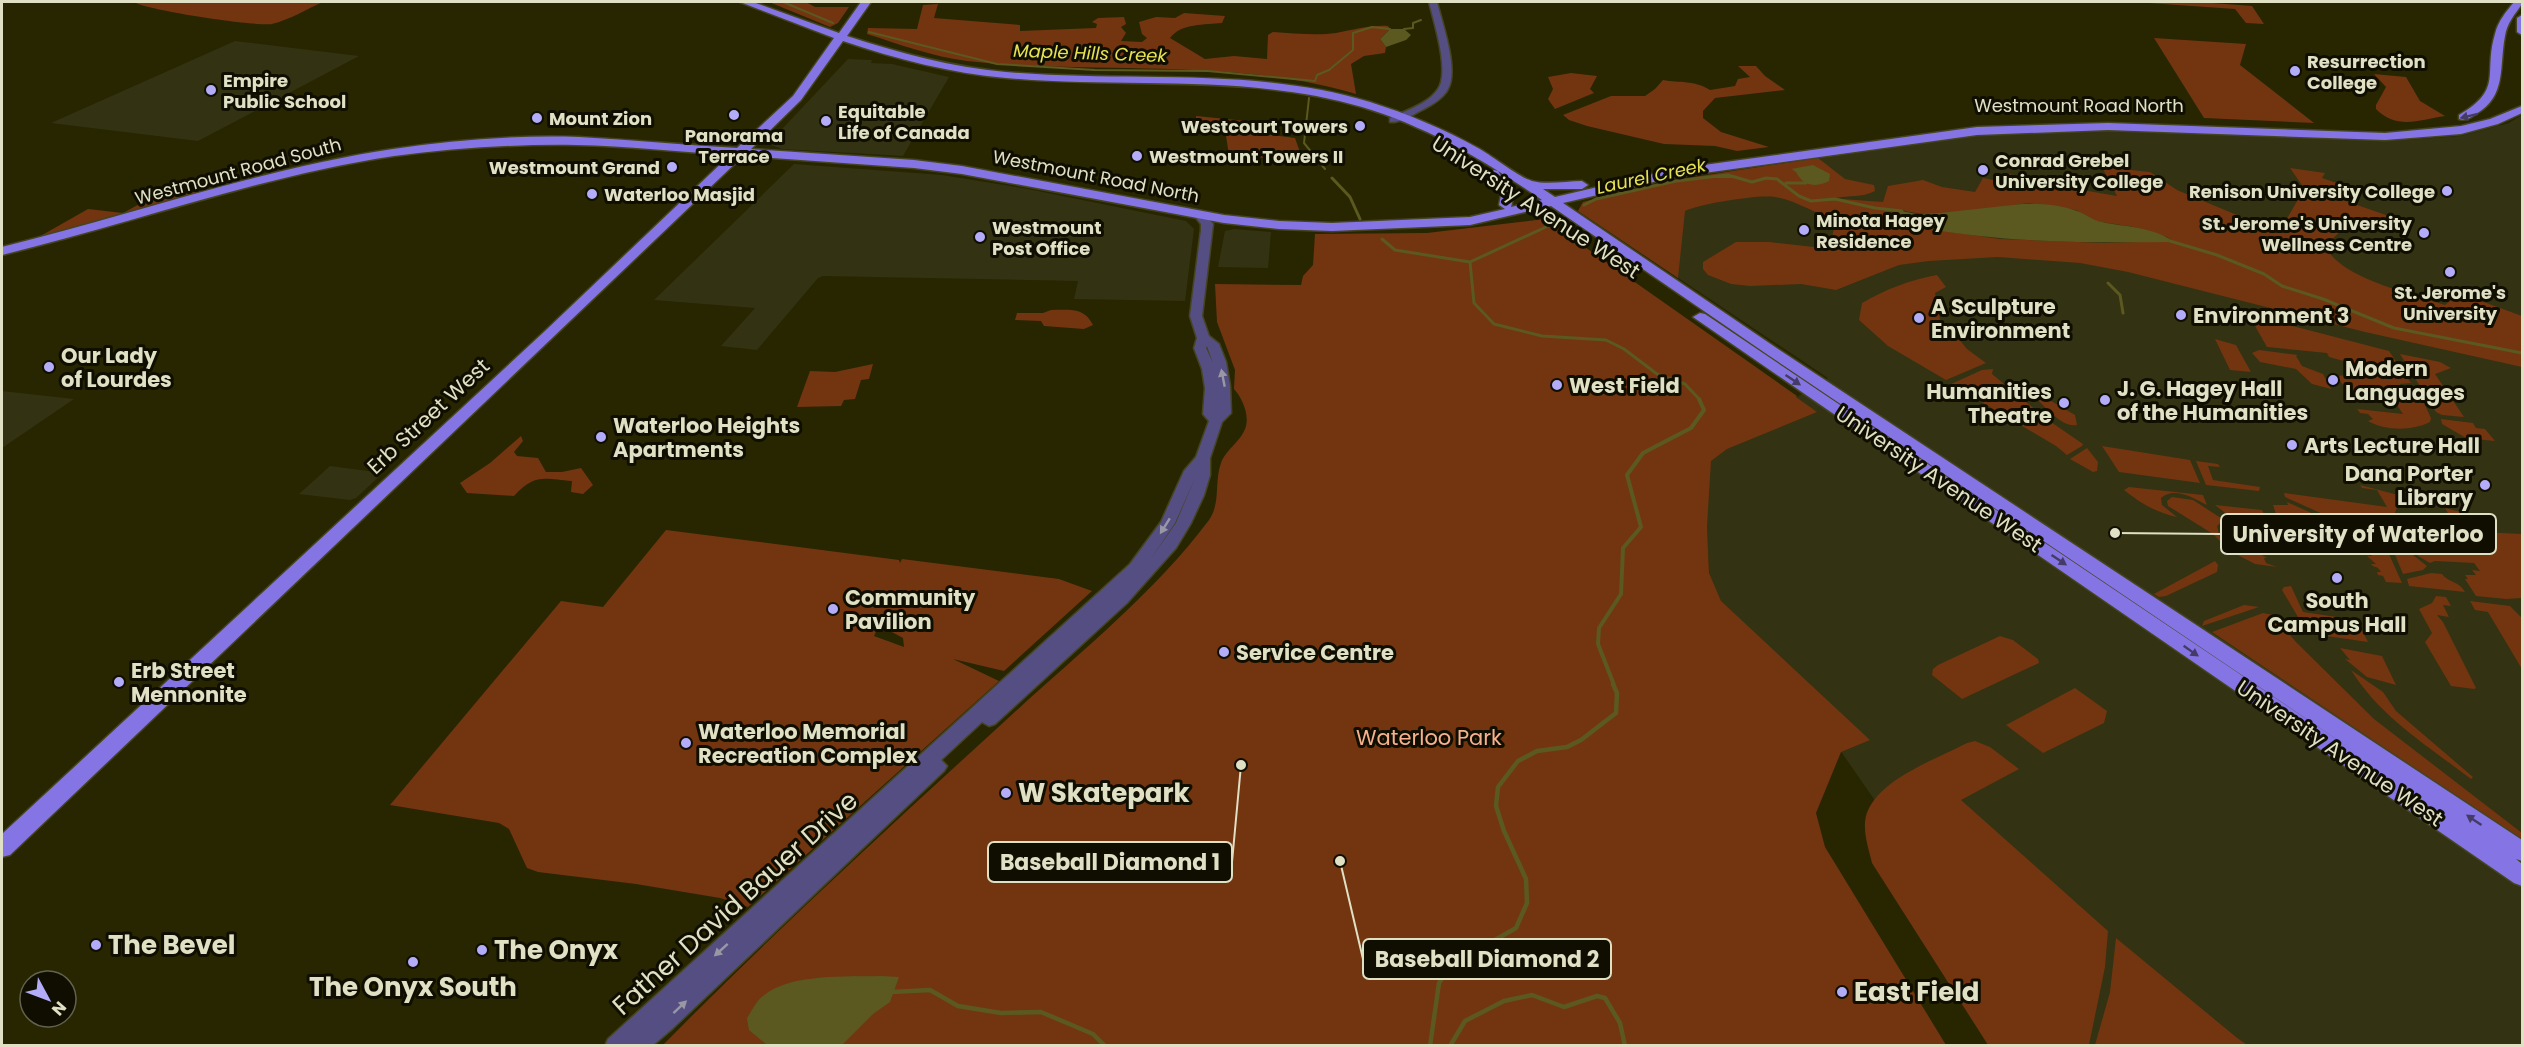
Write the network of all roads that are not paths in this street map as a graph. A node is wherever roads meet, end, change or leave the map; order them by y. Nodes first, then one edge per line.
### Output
1 (745, 2) edge
2 (866, 2) edge
3 (1433, 2) edge
4 (2519, 2) edge
5 (2523, 18) edge
6 (2523, 32) edge
7 (840, 37) junction
8 (2509, 62) dead end
9 (2504, 99) dead end
10 (2523, 109) edge
11 (1397, 118) junction
12 (755, 138) junction
13 (739, 154) junction
14 (775, 156) junction
15 (719, 172) junction
16 (1494, 174) junction
17 (1529, 185) junction
18 (1582, 185) junction
19 (1544, 204) junction
20 (1506, 205) junction
21 (1200, 215) junction
22 (1496, 216) junction
23 (1446, 221) junction
24 (2, 251) edge
25 (1203, 458) junction
26 (2, 848) edge
27 (2523, 852) edge
28 (2523, 876) edge
29 (616, 1046) edge
30 (636, 1046) edge

1 - 7 main road, University Avenue West
2 - 7 main road, Erb Street West
3 - 11 street
4 - 8 main road
5 - 6 main road
7 - 11 main road, University Avenue West
7 - 12 main road, Erb Street West
9 -> 18 main road, Westmount Road North
10 - 19 main road, Westmount Road North
11 - 16 main road, University Avenue West
11 - 17 main road, University Avenue West
12 - 13 main road, Erb Street West
12 - 14 main road
13 - 14 main road, Westmount Road North
13 - 15 main road, Erb Street West
13 - 24 main road, Westmount Road South
14 - 15 main road
14 - 21 main road, Westmount Road North
15 - 26 main road, Erb Street West
16 - 19 main road, University Avenue West
16 - 20 main road
17 - 18 main road
17 - 19 main road, University Avenue West
18 - 19 main road, Westmount Road North
19 - 20 main road, Westmount Road North
19 - 22 main road
19 - 22 main road, Westmount Road North
27 -> 19 main road, University Avenue West
19 -> 28 main road, University Avenue West
20 - 23 main road, Westmount Road North
21 - 23 main road, Westmount Road North
21 - 25 street, Father David Bauer Drive
22 - 23 main road, Westmount Road North
25 -> 29 street, Father David Bauer Drive
30 -> 25 street, Father David Bauer Drive

